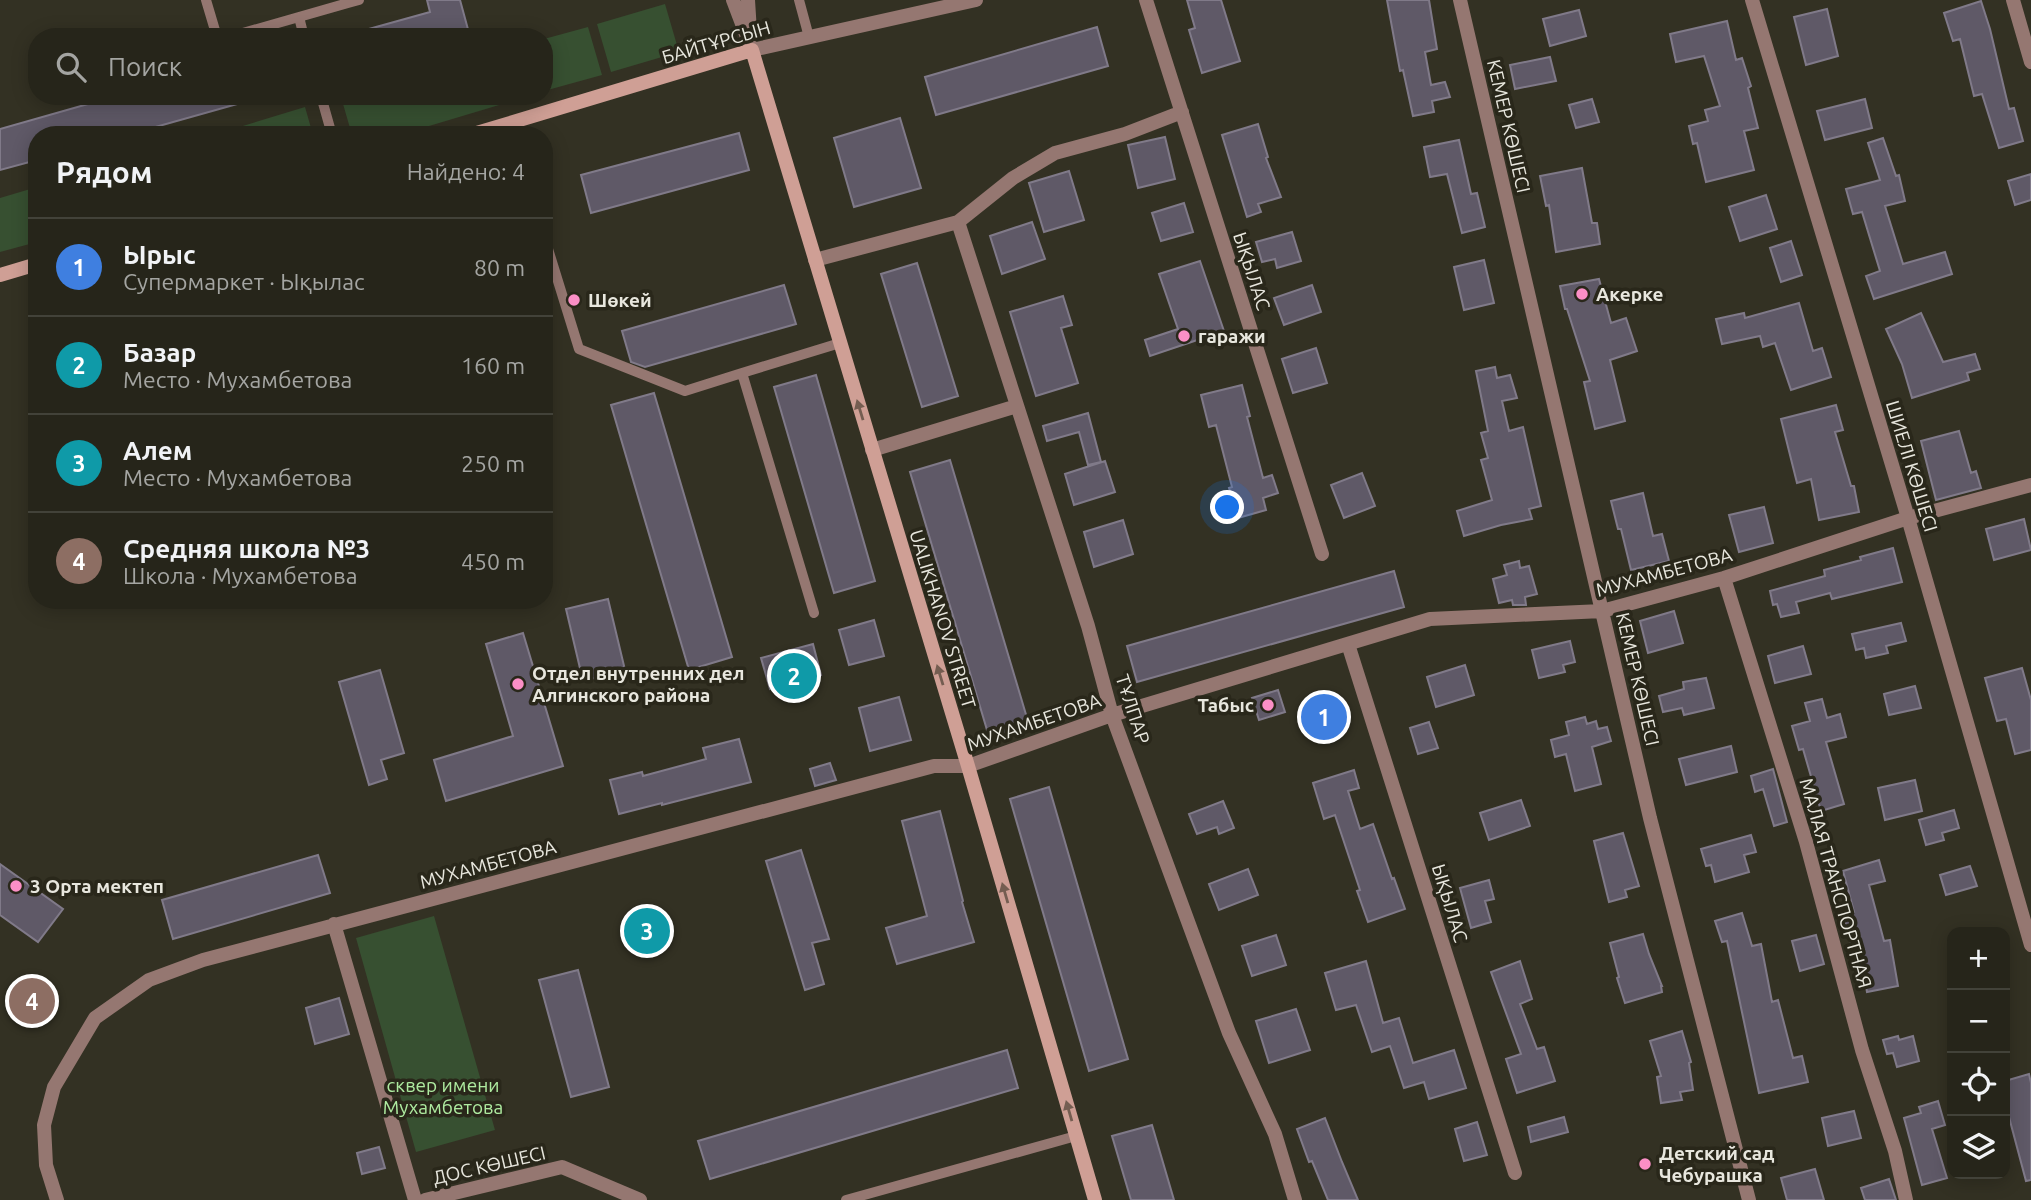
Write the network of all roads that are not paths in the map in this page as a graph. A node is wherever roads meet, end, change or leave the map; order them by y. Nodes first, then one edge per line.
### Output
1 (206, 0) edge
2 (359, 0) edge
3 (733, 0) edge
4 (748, 0) edge
5 (799, 0) edge
6 (976, 0) edge
7 (1146, 0) edge
8 (1460, 0) edge
9 (1752, 0) edge
10 (2013, 0) edge
11 (347, 2) edge
12 (299, 17) junction
13 (214, 28) edge
14 (260, 28) edge
15 (302, 28) edge
16 (809, 37) junction
17 (752, 50) junction
18 (2031, 62) edge
19 (324, 105) edge
20 (1182, 112) junction
21 (329, 126) edge
22 (520, 126) edge
23 (958, 222) junction
24 (815, 260) junction
25 (553, 265) edge
26 (28, 267) edge
27 (0, 275) edge
28 (840, 343) junction
29 (742, 373) junction
30 (1017, 406) junction
31 (872, 450) junction
32 (2031, 485) edge
33 (1908, 518) junction
34 (1322, 554) dead end
35 (1724, 578) junction
36 (1602, 611) junction
37 (814, 613) dead end
38 (1348, 644) junction
39 (1112, 715) junction
40 (968, 766) junction
41 (334, 924) junction
42 (2031, 945) edge
43 (1076, 1136) junction
44 (1515, 1173) dead end
45 (57, 1200) edge
46 (415, 1200) edge
47 (425, 1200) edge
48 (640, 1200) edge
49 (846, 1200) edge
50 (1095, 1200) edge
51 (1295, 1200) edge
52 (1749, 1200) edge
53 (1906, 1200) edge

1 - 13 lane
2 - 11 lane
3 - 17 street
4 - 17 street
5 - 16 lane
6 - 16 street, БАЙТҰРСЫН
7 - 20 street, ЫҚЫЛАС
8 - 36 street, КЕМЕР КӨШЕСІ
9 - 33 street, ШИЕЛІ КӨШЕСІ
10 - 18 street
11 - 12 lane
12 - 14 lane
12 - 15 lane
16 - 17 street, БАЙТҰРСЫН
17 - 22 street, БАЙТҰРСЫН
17 - 24 street, UALIKHANOV STREET
19 - 21 lane
20 - 23 street
20 - 34 street, ЫҚЫЛАС
23 - 24 street
23 - 30 street, ТҰЛПАР
24 - 28 street, UALIKHANOV STREET
25 - 29 lane
26 - 27 street
28 - 29 lane
31 -> 28 street, UALIKHANOV STREET
29 - 37 lane
30 - 31 street
30 - 39 street, ТҰЛПАР
40 -> 31 street, UALIKHANOV STREET
32 - 33 street, МУХАМБЕТОВА
33 - 35 street, МУХАМБЕТОВА
33 - 42 street, ШИЕЛІ КӨШЕСІ
35 - 36 street, МУХАМБЕТОВА
35 - 53 street, МАЛАЯ ТРАНСПОРТНАЯ
36 - 38 street, МУХАМБЕТОВА
36 - 52 street, КЕМЕР КӨШЕСІ
38 - 39 street, МУХАМБЕТОВА
38 - 44 street, ЫҚЫЛАС
39 - 40 street, МУХАМБЕТОВА
39 - 51 street, ТҰЛПАР
40 - 41 street, МУХАМБЕТОВА
43 -> 40 street, UALIKHANOV STREET
41 - 45 street, МУХАМБЕТОВА
41 - 46 street
43 - 49 lane
43 - 50 street, UALIKHANOV STREET
47 - 48 street, ДОС КӨШЕСІ

